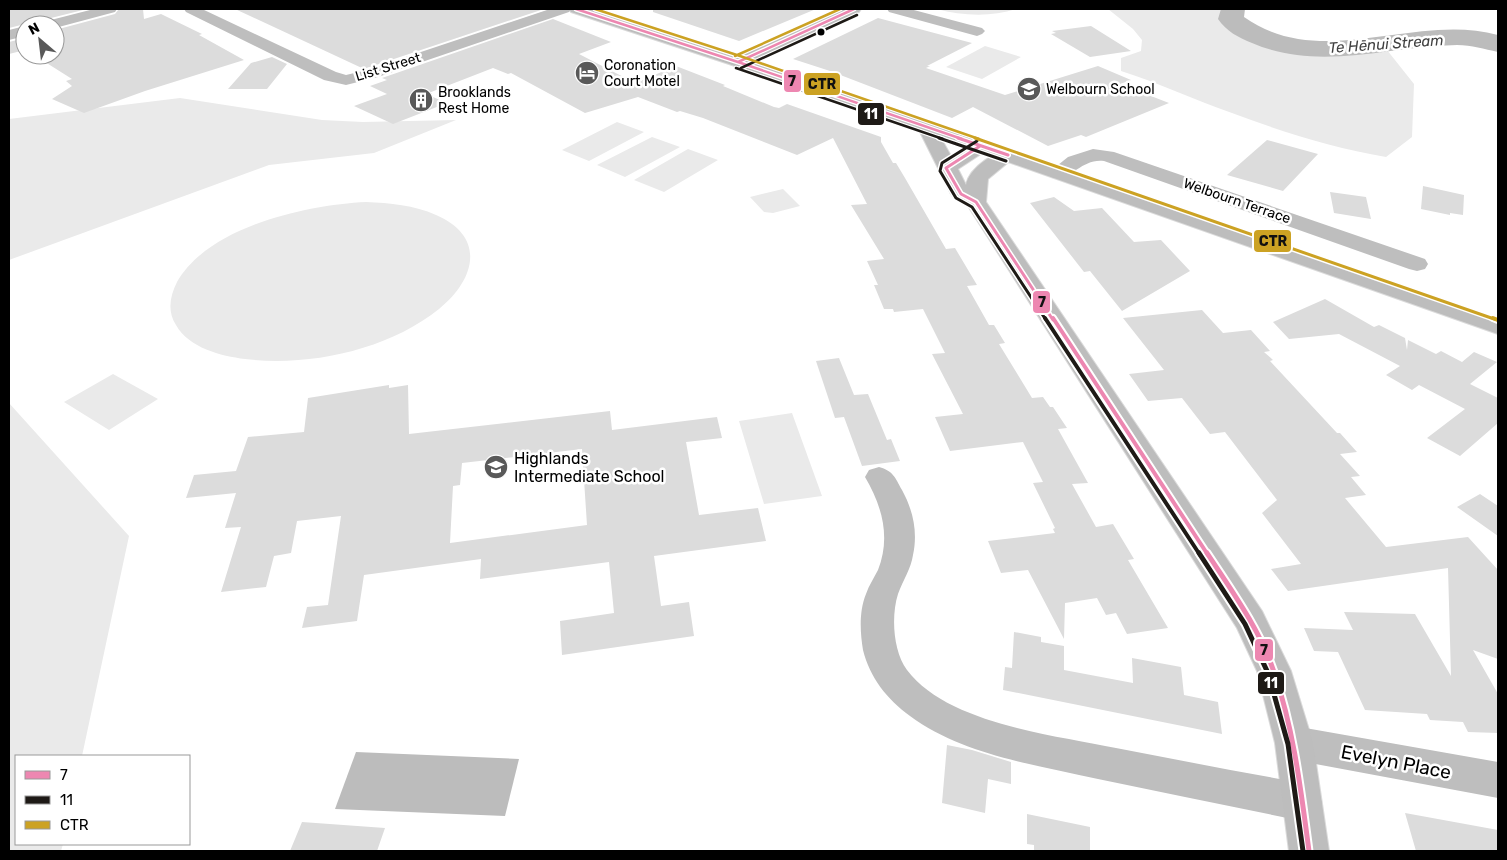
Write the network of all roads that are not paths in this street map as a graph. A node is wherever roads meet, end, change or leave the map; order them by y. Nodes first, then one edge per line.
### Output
1 (110, 9) edge
2 (191, 9) edge
3 (564, 9) edge
4 (576, 9) edge
5 (854, 9) edge
6 (894, 9) edge
7 (65, 21) edge
8 (977, 31) dead end
9 (738, 62) junction
10 (927, 128) junction
11 (980, 146) junction
12 (1008, 155) junction
13 (946, 168) junction
14 (1058, 173) junction
15 (976, 202) junction
16 (1417, 264) dead end
17 (1498, 327) edge
18 (879, 477) dead end
19 (1294, 742) junction
20 (1498, 780) edge
21 (1302, 802) junction
22 (1309, 851) edge

1 - 7 street
2 - 3 street, List Street
4 - 9 main road
5 - 9 main road
6 - 8 street
9 - 10 main road
10 - 11 main road
10 - 13 main road
11 - 12 main road
11 - 13 main road
12 - 14 main road
12 - 15 main road
13 - 15 main road
14 - 16 street, Welbourn Terrace
14 - 17 main road
15 - 19 main road
18 - 21 street
19 - 20 street, Evelyn Place
19 - 21 main road
21 - 22 main road

